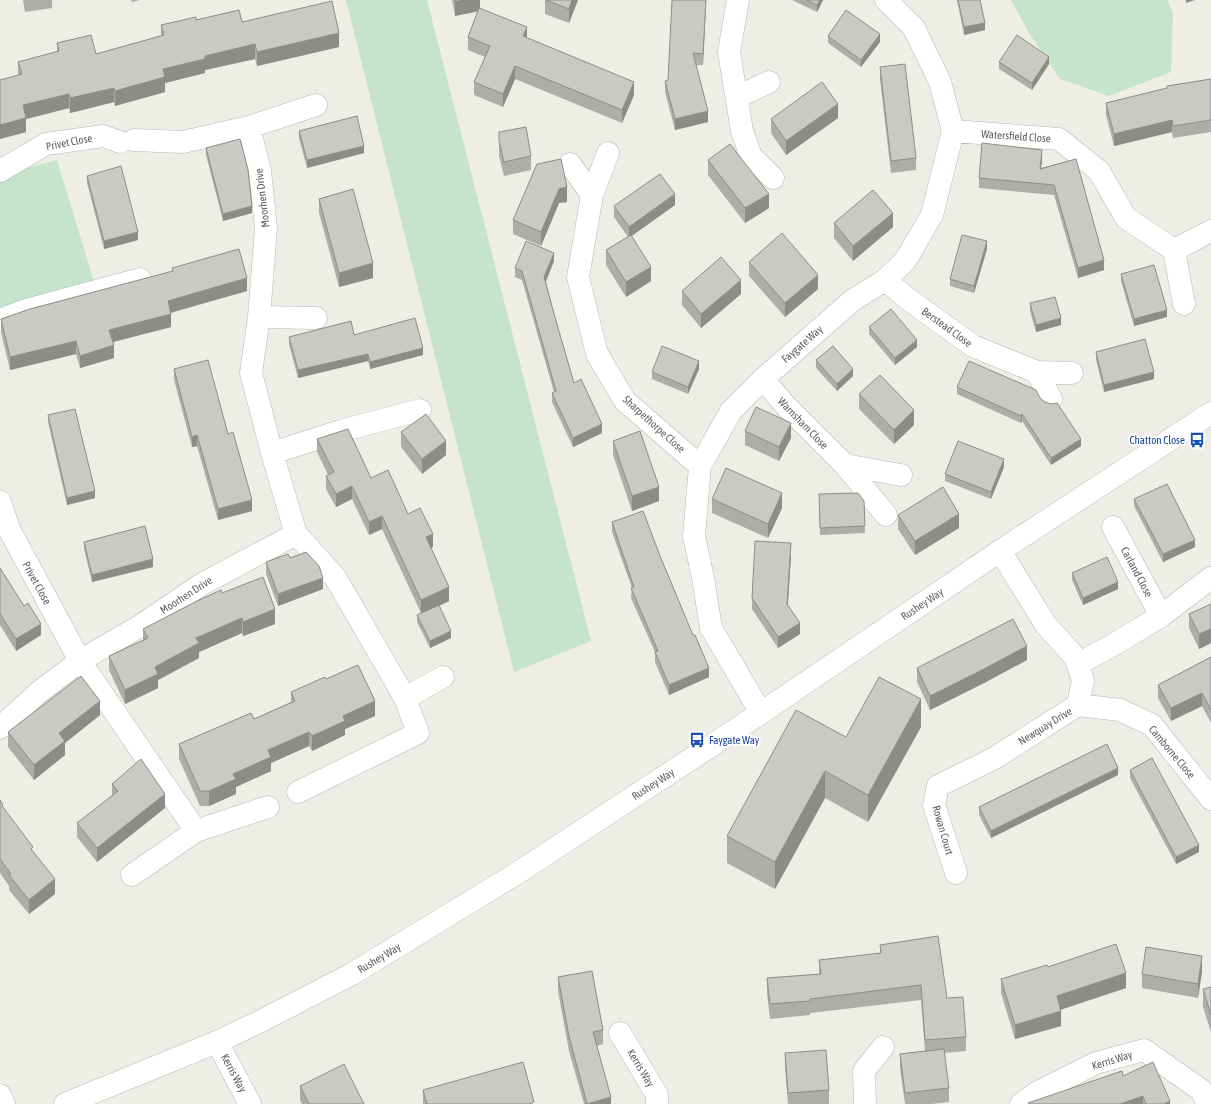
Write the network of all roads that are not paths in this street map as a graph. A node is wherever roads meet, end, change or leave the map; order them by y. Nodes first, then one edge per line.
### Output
1 (738, 0) edge
2 (886, 0) edge
3 (769, 82) dead end
4 (737, 96) junction
5 (316, 105) dead end
6 (249, 127) junction
7 (953, 131) junction
8 (608, 153) dead end
9 (570, 164) dead end
10 (0, 171) edge
11 (773, 178) dead end
12 (592, 195) junction
13 (1211, 231) edge
14 (1174, 250) junction
15 (140, 279) edge
16 (885, 280) junction
17 (1184, 304) dead end
18 (259, 317) junction
19 (316, 318) dead end
20 (0, 320) edge
21 (1037, 372) junction
22 (1072, 373) dead end
23 (763, 379) junction
24 (1051, 399) dead end
25 (420, 410) dead end
26 (1211, 413) edge
27 (272, 454) junction
28 (845, 465) junction
29 (700, 466) junction
30 (901, 475) dead end
31 (0, 502) edge
32 (886, 515) dead end
33 (1114, 527) dead end
34 (296, 534) junction
35 (1000, 552) junction
36 (1211, 578) edge
37 (1161, 616) junction
38 (80, 661) junction
39 (1078, 664) junction
40 (443, 677) dead end
41 (405, 698) junction
42 (1078, 705) junction
43 (761, 713) junction
44 (0, 728) edge
45 (938, 786) joint
46 (298, 792) dead end
47 (1211, 800) edge
48 (268, 807) dead end
49 (196, 831) junction
50 (956, 873) dead end
51 (132, 875) dead end
52 (620, 1033) dead end
53 (218, 1042) junction
54 (883, 1047) dead end
55 (1207, 1094) edge
56 (0, 1095) edge
57 (4, 1104) edge
58 (65, 1104) edge
59 (250, 1104) edge
60 (657, 1104) edge
61 (865, 1104) edge
62 (1021, 1104) edge

1 - 4 street
2 - 7 street, Faygate Way
3 - 4 street
4 - 11 street
5 - 6 street
6 - 10 street, Privet Close
6 - 18 street, Moorhen Drive
7 - 14 street, Watersfield Close
7 - 16 street, Faygate Way
8 - 12 street, Sharpethorpe Close
9 - 12 street
12 - 29 street, Sharpethorpe Close
13 - 14 street
14 - 17 street
15 - 20 street
16 - 21 street, Berstead Close
16 - 23 street, Faygate Way
18 - 19 street
18 - 27 street, Moorhen Drive
21 - 22 street, Berstead Close
21 - 24 street
23 - 28 street, Warnsham Close
23 - 29 street, Faygate Way
25 - 27 street
26 - 35 street, Rushey Way
27 - 34 street, Moorhen Drive
28 - 30 street
28 - 32 street, Warnsham Close
29 - 43 street, Faygate Way
31 - 38 street, Privet Close
33 - 37 street, Carland Close
34 - 38 street, Moorhen Drive
34 - 41 street, Moorhen Drive
35 - 39 street, Newquay Drive
35 - 43 street, Rushey Way
36 - 37 street
37 - 39 street
38 - 44 street, Moorhen Drive
38 - 49 street
39 - 42 street, Newquay Drive
40 - 41 street
41 - 46 street, Moorhen Drive
42 - 45 street, Newquay Drive
42 - 47 street, Camborne Close
43 - 53 street, Rushey Way
45 - 50 street, Rowan Court
48 - 49 street
49 - 51 street
52 - 60 street, Kerris Way
53 - 58 street, Rushey Way
53 - 59 street, Kerris Way
54 - 61 street
55 - 62 street, Kerris Way
56 - 57 street

